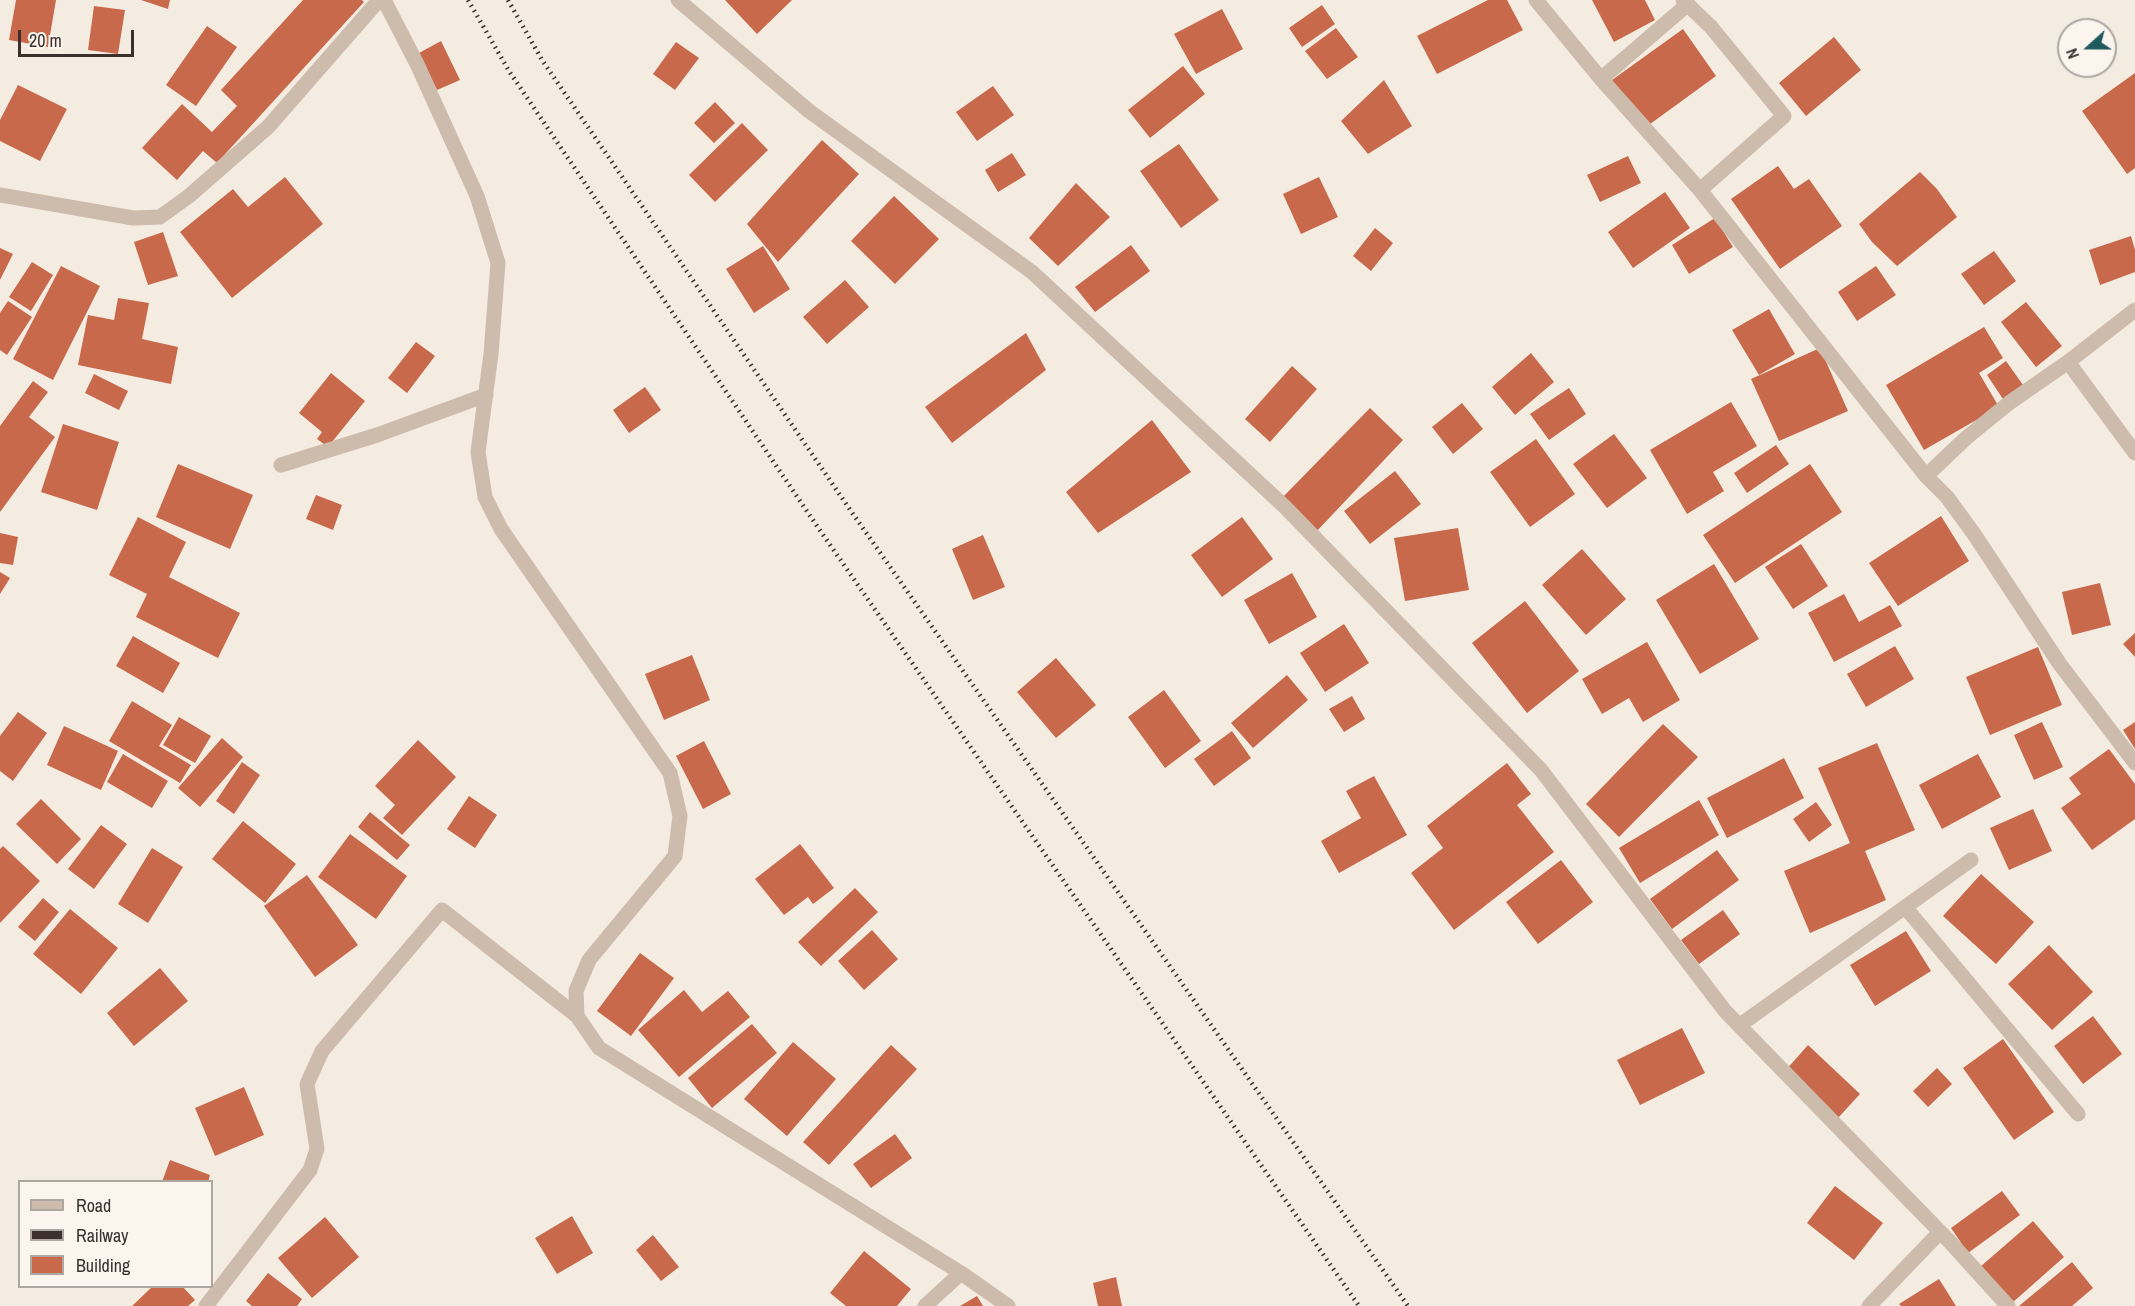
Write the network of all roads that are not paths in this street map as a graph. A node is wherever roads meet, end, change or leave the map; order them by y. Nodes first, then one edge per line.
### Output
1 (379, 0) edge
2 (384, 0) edge
3 (678, 0) edge
4 (1536, 0) edge
5 (1685, 2) edge
6 (1600, 79) junction
7 (1700, 190) junction
8 (0, 195) edge
9 (2135, 310) edge
10 (2068, 362) junction
11 (486, 395) junction
12 (2135, 453) edge
13 (281, 465) dead end
14 (1926, 476) junction
15 (2135, 764) edge
16 (1971, 860) dead end
17 (1905, 907) junction
18 (577, 1016) junction
19 (1740, 1025) junction
20 (2078, 1114) dead end
21 (1940, 1232) junction
22 (961, 1273) junction
23 (206, 1306) edge
24 (925, 1306) edge
25 (1008, 1306) edge
26 (1869, 1306) edge
27 (2008, 1306) edge

1 - 8 street
2 - 11 street
3 - 19 street
4 - 6 street
5 - 6 street
5 - 7 street
6 - 7 street
7 - 14 street
9 - 10 street
10 - 12 street
10 - 14 street
11 - 13 street
11 - 18 street
14 - 15 street
16 - 17 street
17 - 19 street
17 - 20 street
18 - 22 street
18 - 23 street
19 - 21 street
21 - 26 street
21 - 27 street
22 - 24 street
22 - 25 street

